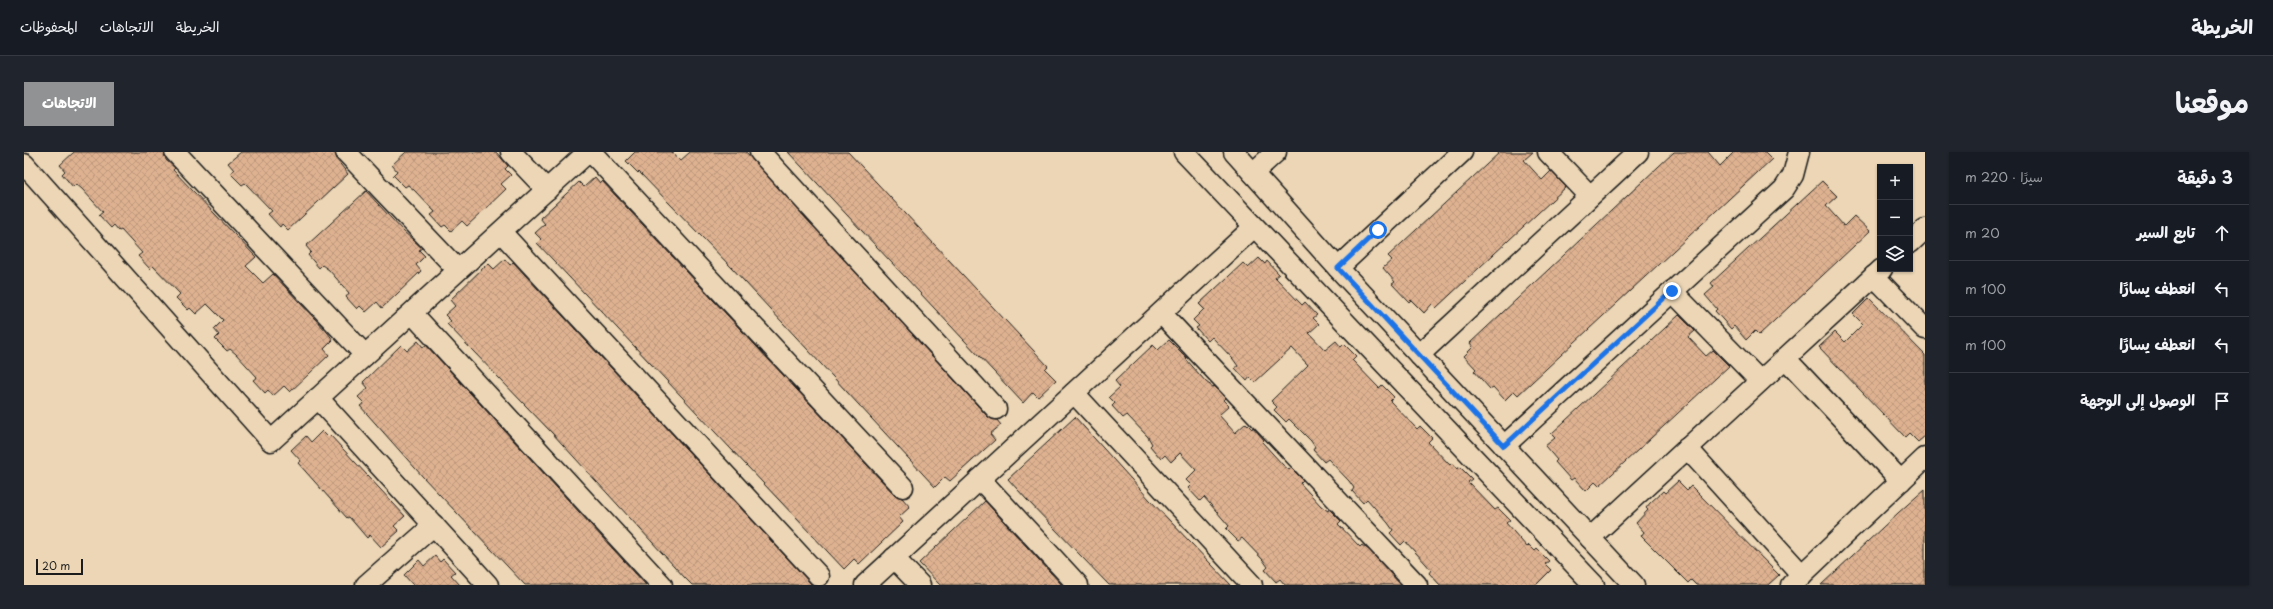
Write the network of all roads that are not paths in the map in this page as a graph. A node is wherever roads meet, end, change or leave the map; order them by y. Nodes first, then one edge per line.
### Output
1 (176, 152) edge
2 (346, 152) edge
3 (511, 152) edge
4 (590, 152) edge
5 (760, 152) edge
6 (1184, 152) edge
7 (1234, 152) edge
8 (1276, 152) edge
9 (1462, 152) edge
10 (1548, 152) edge
11 (1638, 152) edge
12 (1799, 152) edge
13 (24, 164) edge
14 (1253, 173) junction
15 (546, 190) junction
16 (1590, 196) junction
17 (1254, 227) junction
18 (1925, 229) edge
19 (501, 232) junction
20 (1913, 240) edge
21 (1338, 268) junction
22 (458, 270) junction
23 (1878, 272) edge
24 (1672, 291) junction
25 (412, 313) junction
26 (1161, 313) junction
27 (1925, 329) edge
28 (365, 355) junction
29 (1419, 355) junction
30 (1785, 358) junction
31 (1760, 381) junction
32 (1074, 393) junction
33 (318, 398) junction
34 (996, 409) dead end
35 (1504, 446) junction
36 (1687, 448) junction
37 (1925, 458) edge
38 (980, 479) junction
39 (1901, 481) junction
40 (903, 487) dead end
41 (434, 525) junction
42 (1590, 538) junction
43 (894, 558) junction
44 (819, 576) dead end
45 (1796, 580) edge
46 (366, 585) edge
47 (488, 585) edge
48 (662, 585) edge
49 (865, 585) edge
50 (920, 585) edge
51 (1078, 585) edge
52 (1252, 585) edge
53 (1417, 585) edge
54 (1594, 585) edge
55 (1634, 585) edge

1 - 28 street
2 - 22 street
3 - 15 street
4 - 15 street
4 - 40 street
5 - 34 street
6 - 17 street
7 - 14 street
8 - 14 street
9 - 21 street
10 - 16 street
11 - 16 street
12 - 24 street
13 - 33 street
14 - 21 street
15 - 19 street
16 - 29 street
17 - 26 street
17 - 54 street
18 - 20 street
19 - 22 street
19 - 44 street
21 - 29 street
22 - 25 street
23 - 27 street
23 - 30 street
24 - 31 street
24 - 35 street
25 - 28 street
25 - 48 street
26 - 32 street
26 - 53 street
28 - 33 street
29 - 35 street
30 - 31 street
30 - 39 street
31 - 36 street
32 - 38 street
32 - 52 street
33 - 41 street
35 - 42 street
36 - 42 street
36 - 45 street
37 - 39 street
38 - 43 street
38 - 51 street
39 - 45 street
41 - 46 street
41 - 47 street
42 - 55 street
43 - 49 street
43 - 50 street

